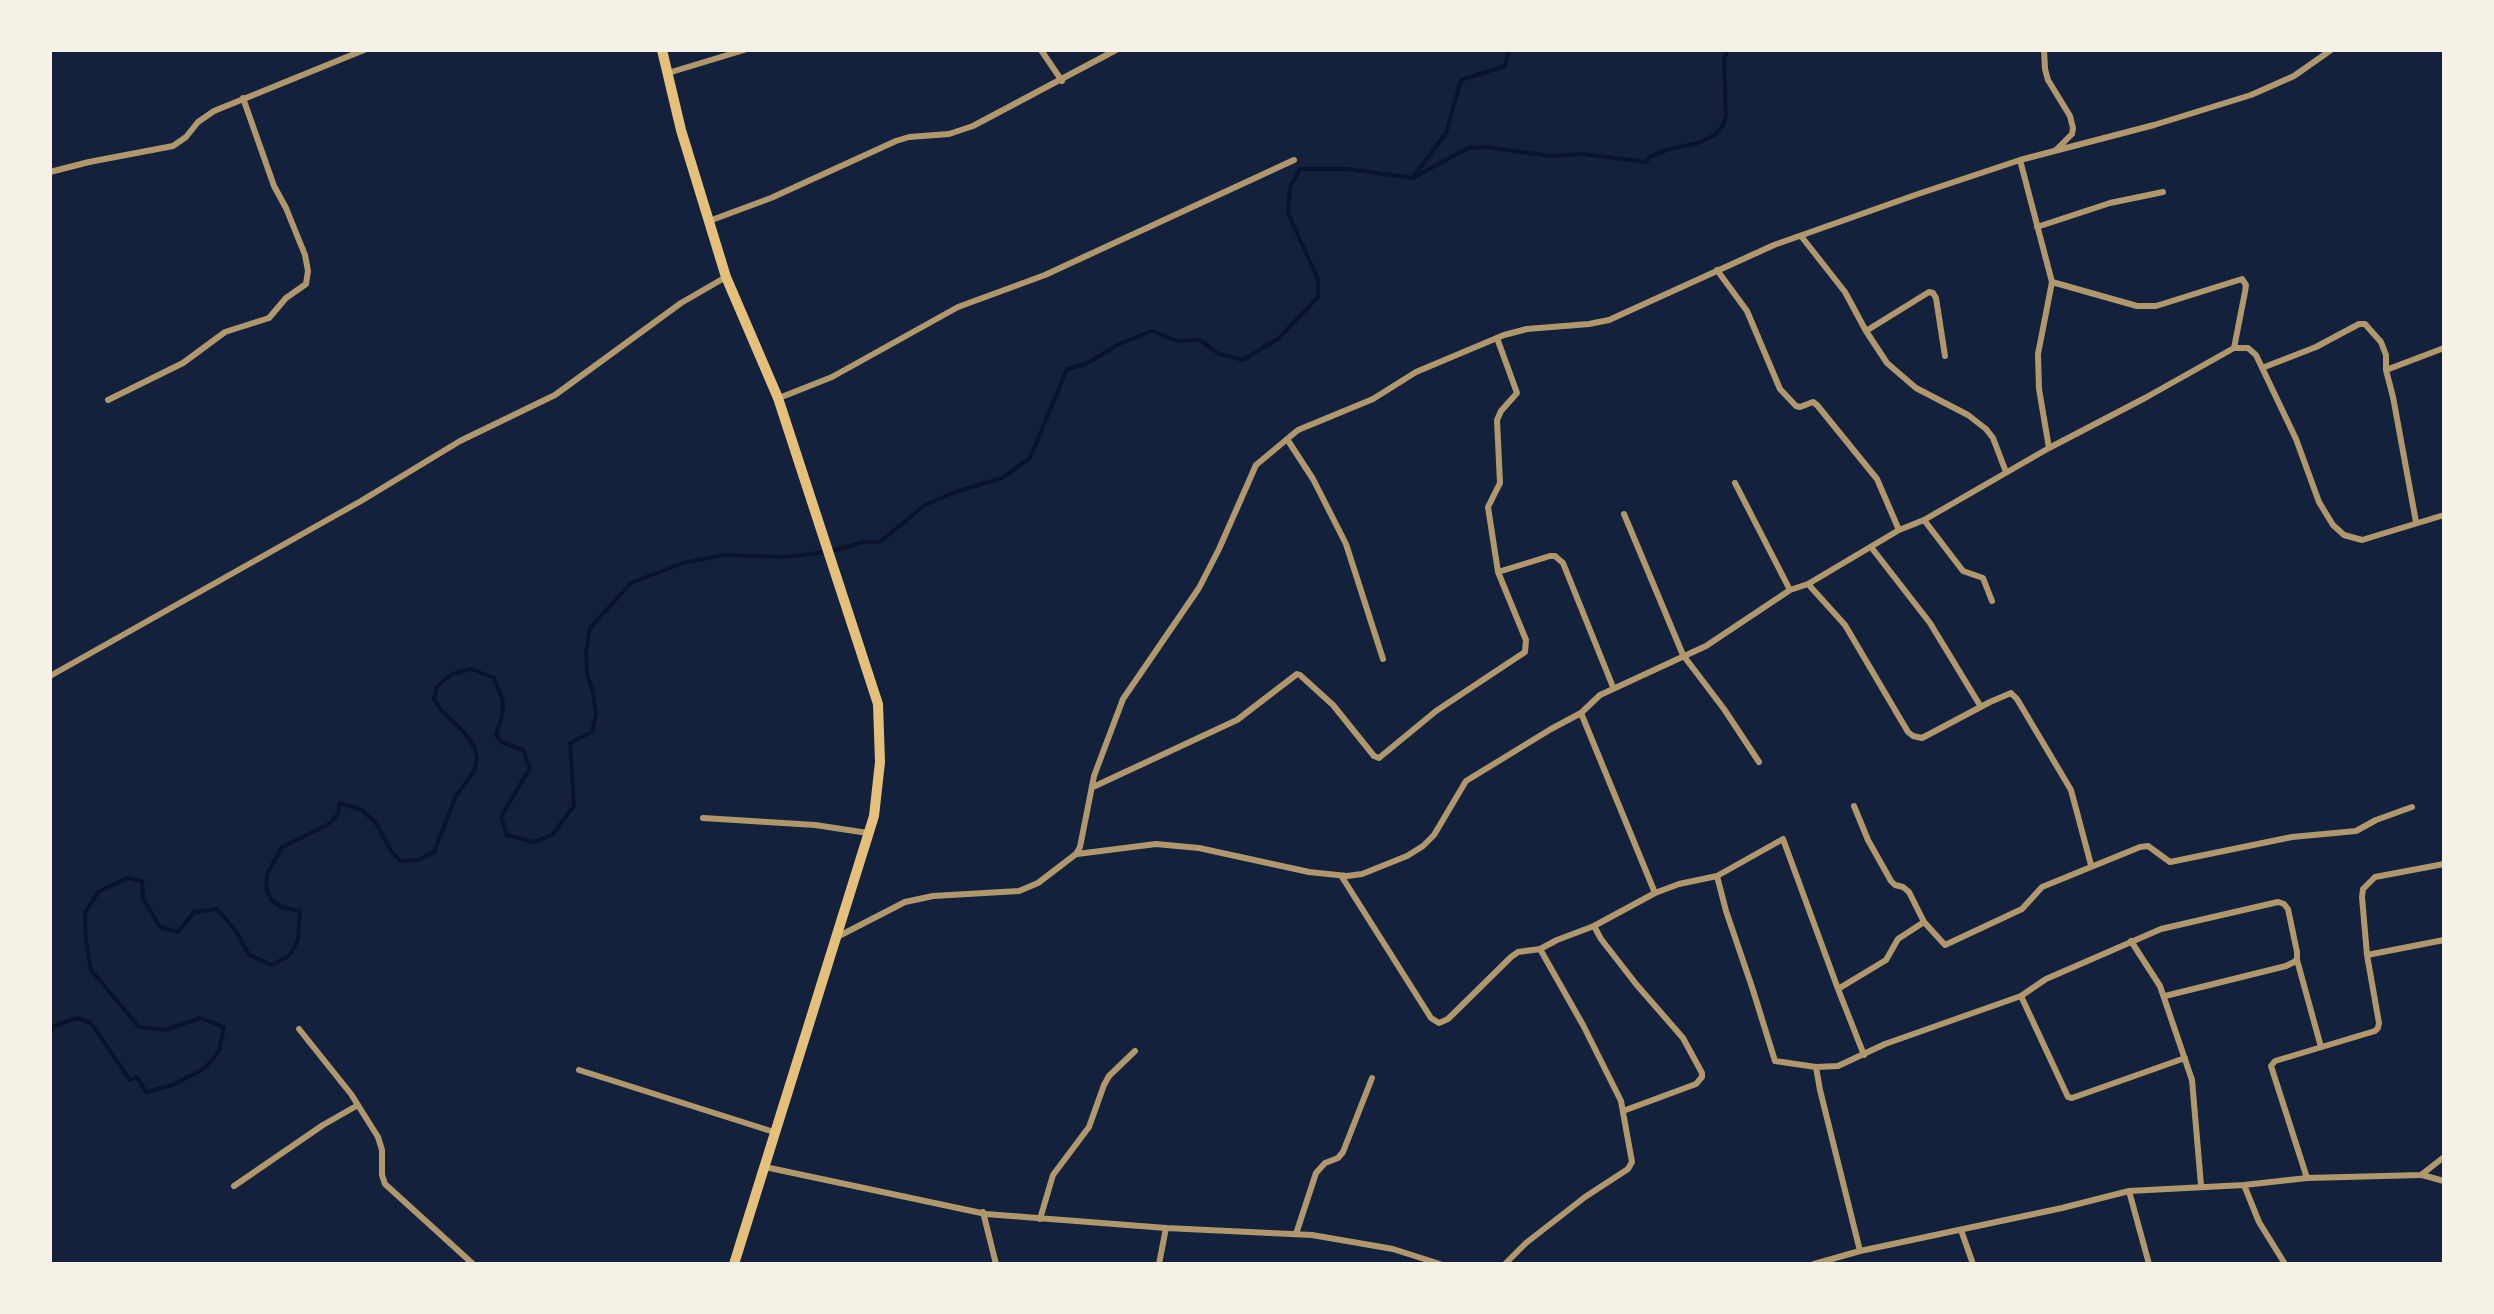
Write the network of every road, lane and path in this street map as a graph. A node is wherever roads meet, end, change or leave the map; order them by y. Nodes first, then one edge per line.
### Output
1 (364, 50) edge
2 (662, 50) edge
3 (744, 50) edge
4 (1041, 50) edge
5 (1116, 50) edge
6 (2044, 50) edge
7 (2331, 50) edge
8 (668, 74) junction
9 (1062, 80) junction
10 (244, 98) junction
11 (2056, 151) junction
12 (1294, 160) dead end
13 (2020, 160) junction
14 (50, 172) edge
15 (2163, 192) dead end
16 (709, 221) junction
17 (2038, 227) junction
18 (1802, 236) junction
19 (1718, 270) junction
20 (726, 276) junction
21 (2052, 282) junction
22 (1866, 331) junction
23 (1497, 338) junction
24 (2234, 348) junction
25 (2444, 348) edge
26 (1945, 356) dead end
27 (2262, 368) junction
28 (2386, 370) junction
29 (778, 398) junction
30 (108, 400) dead end
31 (1287, 439) junction
32 (2049, 448) junction
33 (2006, 472) junction
34 (1735, 483) dead end
35 (1624, 514) dead end
36 (2444, 515) edge
37 (1924, 520) junction
38 (2416, 522) junction
39 (1900, 530) junction
40 (1871, 548) junction
41 (1498, 572) junction
42 (1808, 584) junction
43 (1790, 590) junction
44 (1992, 601) dead end
45 (1683, 655) junction
46 (1383, 659) dead end
47 (50, 676) edge
48 (1614, 687) junction
49 (1981, 706) junction
50 (1581, 713) junction
51 (1758, 762) dead end
52 (1092, 788) junction
53 (1854, 806) dead end
54 (2412, 807) dead end
55 (703, 818) dead end
56 (869, 833) junction
57 (1076, 854) junction
58 (2444, 864) edge
59 (2091, 865) junction
60 (1341, 876) junction
61 (1717, 876) junction
62 (1655, 894) junction
63 (1924, 922) junction
64 (1594, 926) junction
65 (836, 938) junction
66 (2444, 940) edge
67 (2131, 941) junction
68 (1540, 949) junction
69 (2368, 956) junction
70 (2297, 959) junction
71 (1838, 989) junction
72 (2021, 996) junction
73 (2165, 996) junction
74 (299, 1029) dead end
75 (2321, 1047) junction
76 (1134, 1051) dead end
77 (1864, 1055) junction
78 (2184, 1058) junction
79 (1816, 1067) junction
80 (579, 1070) dead end
81 (1372, 1078) dead end
82 (358, 1105) junction
83 (1623, 1111) junction
84 (776, 1132) junction
85 (2444, 1156) edge
86 (765, 1167) junction
87 (2420, 1175) junction
88 (2307, 1178) junction
89 (2444, 1181) edge
90 (2244, 1185) junction
91 (234, 1186) dead end
92 (2201, 1186) junction
93 (2129, 1191) junction
94 (982, 1212) junction
95 (1040, 1219) junction
96 (1166, 1228) junction
97 (1961, 1230) junction
98 (1296, 1234) junction
99 (1860, 1250) junction
100 (1423, 1262) edge
101 (474, 1264) edge
102 (734, 1264) edge
103 (996, 1264) edge
104 (1159, 1264) edge
105 (1440, 1264) edge
106 (1505, 1264) edge
107 (1814, 1264) edge
108 (1974, 1264) edge
109 (2148, 1264) edge
110 (2285, 1264) edge

1 - 10 street
2 - 8 main road
3 - 8 street
4 - 9 street
5 - 9 street
6 - 11 street
7 - 11 street
8 - 16 main road
9 - 16 street
10 - 14 street
10 - 30 street
11 - 13 street
12 - 29 street
13 - 17 street
13 - 18 street
15 - 17 street
16 - 20 main road
17 - 21 street
18 - 19 street
18 - 22 street
19 - 23 street
19 - 39 street
20 - 29 main road
20 - 47 street
21 - 24 street
21 - 32 street
22 - 26 street
22 - 33 street
23 - 31 street
23 - 41 street
24 - 27 street
24 - 32 street
25 - 28 street
27 - 28 street
27 - 38 street
28 - 38 street
29 - 56 main road
31 - 46 street
31 - 52 street
32 - 33 street
33 - 37 street
34 - 43 street
35 - 45 street
36 - 38 street
37 - 39 street
37 - 44 street
39 - 40 street
40 - 42 street
40 - 49 street
41 - 48 street
41 - 52 street
42 - 43 street
42 - 49 street
43 - 45 street
45 - 48 street
45 - 51 street
48 - 50 street
49 - 59 street
50 - 60 street
50 - 62 street
52 - 57 street
53 - 63 street
54 - 59 street
55 - 56 street
56 - 65 main road
57 - 60 street
57 - 65 street
58 - 69 street
59 - 63 street
60 - 68 street
61 - 62 street
61 - 71 street
61 - 79 street
62 - 64 street
63 - 71 street
64 - 68 street
64 - 83 street
65 - 84 main road
66 - 69 street
67 - 70 street
67 - 72 street
67 - 73 street
68 - 83 street
69 - 75 street
70 - 73 street
70 - 75 street
71 - 77 street
72 - 77 street
72 - 78 street
73 - 78 street
74 - 82 street
75 - 88 street
76 - 95 street
77 - 79 street
78 - 92 street
79 - 99 street
80 - 84 street
81 - 98 street
82 - 91 street
82 - 101 street
83 - 106 street
84 - 86 main road
85 - 87 street
86 - 94 street
86 - 102 main road
87 - 88 street
87 - 89 street
88 - 90 street
90 - 92 street
90 - 110 street
92 - 93 street
93 - 97 street
93 - 109 street
94 - 95 street
94 - 103 street
95 - 96 street
96 - 98 street
96 - 104 street
97 - 99 street
97 - 108 street
98 - 100 street
99 - 107 street
100 - 105 street

